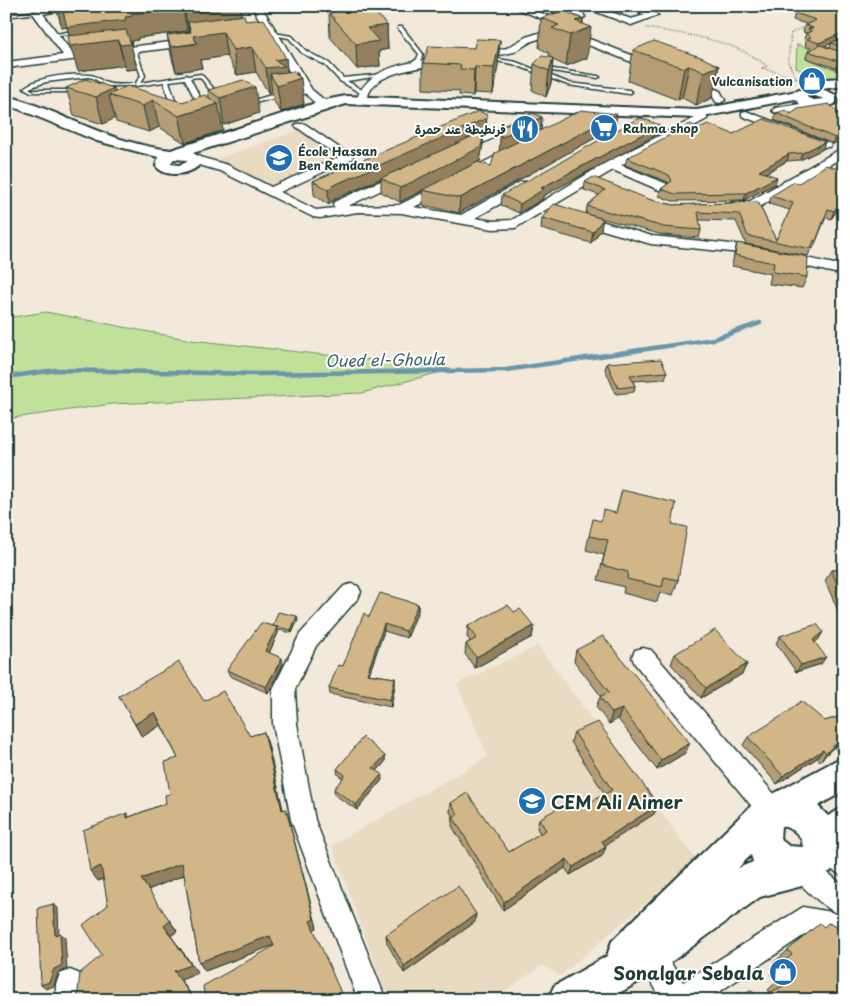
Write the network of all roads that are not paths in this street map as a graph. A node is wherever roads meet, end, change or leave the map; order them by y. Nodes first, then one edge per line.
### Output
1 (515, 6) edge
2 (558, 6) edge
3 (584, 6) edge
4 (632, 6) edge
5 (257, 7) edge
6 (82, 8) edge
7 (502, 8) dead end
8 (225, 12) dead end
9 (39, 14) junction
10 (6, 16) edge
11 (400, 28) dead end
12 (85, 30) edge
13 (558, 30) junction
14 (269, 33) junction
15 (52, 34) junction
16 (844, 39) edge
17 (203, 41) edge
18 (134, 50) junction
19 (510, 50) junction
20 (70, 57) junction
21 (468, 58) junction
22 (844, 59) edge
23 (6, 65) edge
24 (409, 67) junction
25 (665, 72) edge
26 (384, 75) junction
27 (186, 76) junction
28 (598, 77) dead end
29 (682, 78) edge
30 (166, 80) junction
31 (342, 80) junction
32 (844, 82) edge
33 (136, 85) junction
34 (844, 90) edge
35 (138, 92) edge
36 (308, 92) junction
37 (629, 92) dead end
38 (805, 92) junction
39 (84, 93) edge
40 (844, 97) edge
41 (6, 100) edge
42 (826, 100) junction
43 (363, 101) junction
44 (222, 103) edge
45 (725, 104) junction
46 (241, 105) edge
47 (324, 105) junction
48 (844, 106) edge
49 (158, 110) edge
50 (6, 111) edge
51 (343, 113) junction
52 (746, 114) junction
53 (706, 115) junction
54 (206, 116) edge
55 (530, 116) junction
56 (301, 126) junction
57 (825, 145) edge
58 (523, 146) edge
59 (844, 151) edge
60 (452, 153) edge
61 (176, 154) junction
62 (195, 160) junction
63 (611, 165) junction
64 (163, 166) junction
65 (416, 169) edge
66 (180, 170) junction
67 (537, 178) edge
68 (590, 178) junction
69 (247, 179) junction
70 (606, 184) edge
71 (663, 188) edge
72 (271, 191) junction
73 (545, 206) junction
74 (717, 206) edge
75 (401, 209) junction
76 (320, 214) junction
77 (462, 220) junction
78 (844, 265) edge
79 (352, 592) dead end
80 (643, 657) dead end
81 (844, 772) edge
82 (772, 812) junction
83 (826, 850) edge
84 (844, 904) edge
85 (844, 933) edge
86 (649, 954) junction
87 (582, 992) edge
88 (372, 1000) edge
89 (679, 1000) edge

1 - 2 street
3 - 4 street
5 - 8 lane
5 - 14 street
6 - 9 street
7 - 13 street
9 - 10 lane
9 - 15 street
11 - 24 lane
12 - 15 lane
13 - 19 street
13 - 25 street
14 - 31 lane
14 - 36 street
15 - 20 street
16 - 22 lane
17 - 18 street
18 - 20 street
18 - 33 lane
19 - 21 street
19 - 28 lane
20 - 23 street
21 - 24 street
21 - 37 lane
24 - 26 street
26 - 31 lane
26 - 43 street
27 - 30 lane
27 - 44 lane
27 - 54 lane
29 - 45 street
30 - 33 lane
30 - 49 lane
31 - 43 lane
32 - 38 street
33 - 35 lane
33 - 39 lane
34 - 42 street
36 - 46 lane
36 - 47 street
38 - 42 street
38 - 45 street
40 - 42 street
41 - 61 street
42 - 48 street
42 - 52 street
43 - 47 street
43 - 51 street
43 - 53 street
43 - 55 street
45 - 53 street
47 - 51 street
47 - 61 street
50 - 64 street
51 - 56 street
52 - 53 street
52 - 57 street
53 - 55 street
53 - 63 street
55 - 60 street
56 - 62 street
56 - 72 street
58 - 75 street
59 - 74 street
61 - 62 street
61 - 64 street
62 - 66 street
62 - 69 street
63 - 68 street
63 - 71 street
64 - 66 street
65 - 76 street
66 - 69 street
67 - 77 street
68 - 70 street
68 - 73 street
69 - 72 street
72 - 76 street
73 - 77 street
73 - 78 street
75 - 76 street
75 - 77 street
79 - 88 street
80 - 82 street
81 - 82 main road
82 - 83 main road
82 - 83 main road
82 - 87 main road
83 - 84 street
83 - 86 main road
85 - 89 street
86 - 87 main road
86 - 89 street

